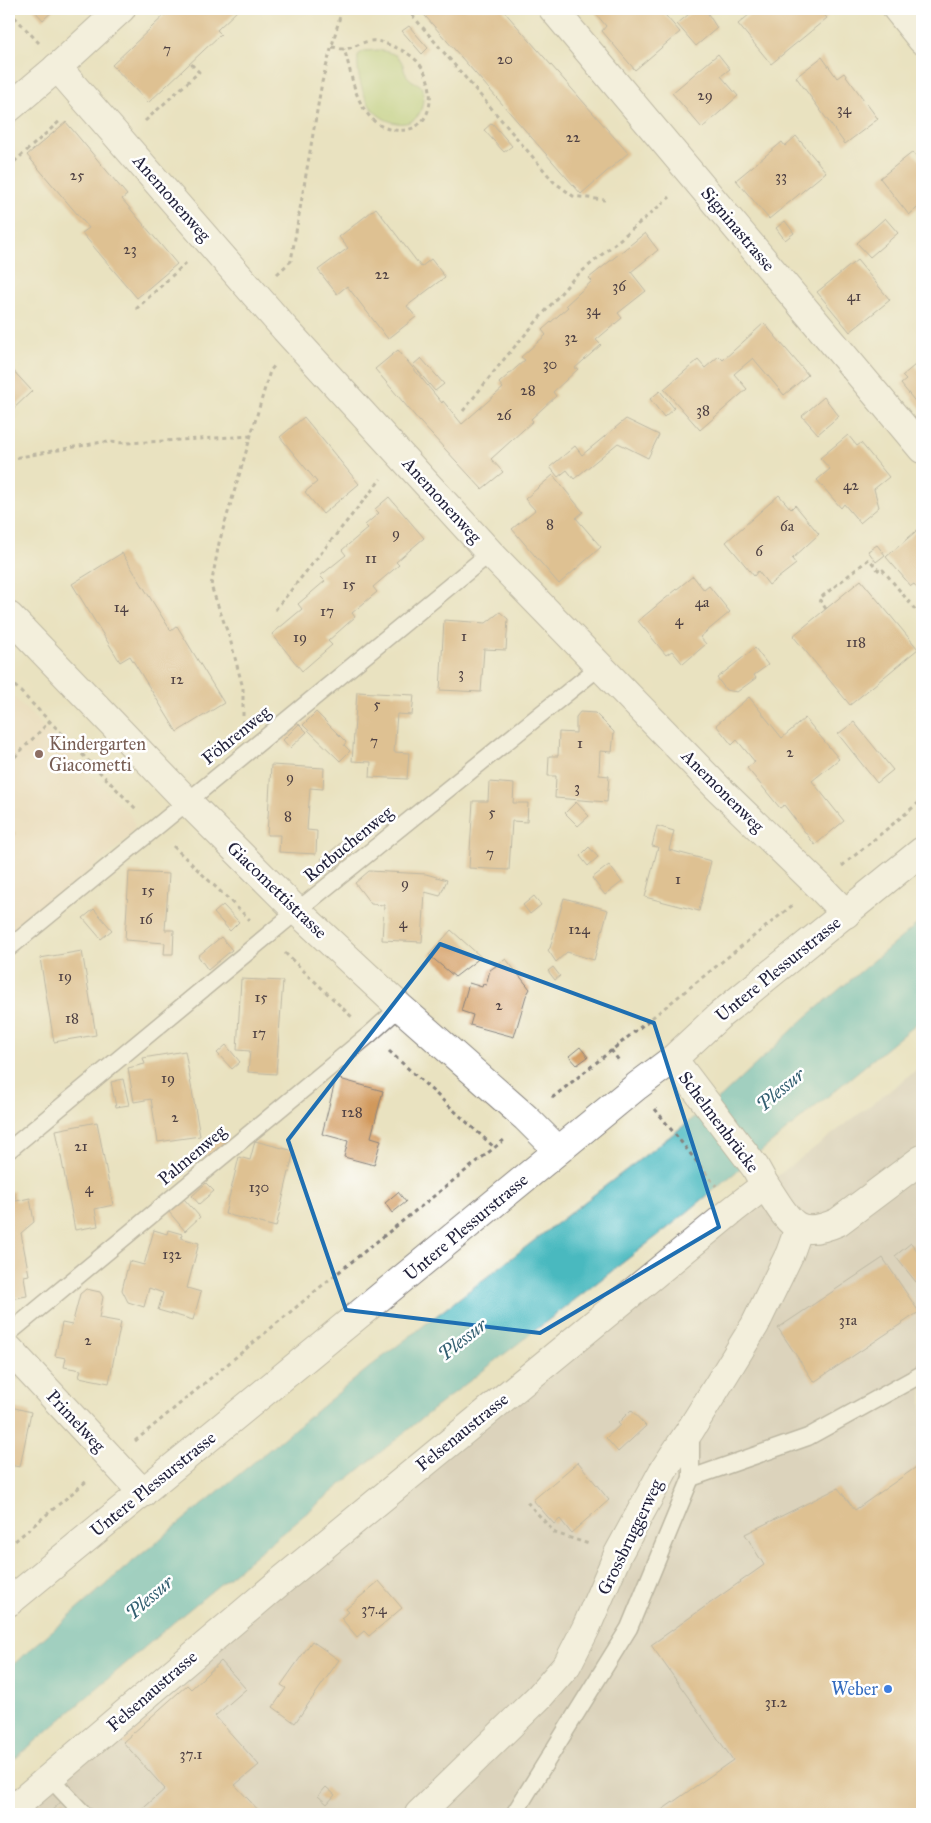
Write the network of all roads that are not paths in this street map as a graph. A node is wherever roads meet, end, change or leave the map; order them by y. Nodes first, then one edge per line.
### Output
1 (121, 9) edge
2 (553, 9) edge
3 (897, 9) edge
4 (922, 40) edge
5 (59, 66) junction
6 (9, 108) edge
7 (922, 448) edge
8 (490, 553) junction
9 (9, 616) edge
10 (599, 667) junction
11 (187, 801) junction
12 (922, 851) edge
13 (297, 911) junction
14 (846, 914) junction
15 (9, 948) edge
16 (400, 1007) junction
17 (673, 1059) junction
18 (9, 1150) edge
19 (558, 1150) junction
20 (922, 1160) edge
21 (760, 1176) junction
22 (799, 1228) junction
23 (9, 1333) edge
24 (9, 1349) edge
25 (922, 1374) edge
26 (691, 1429) junction
27 (691, 1478) junction
28 (143, 1493) junction
29 (9, 1602) edge
30 (50, 1778) junction
31 (9, 1812) edge
32 (518, 1812) edge
33 (84, 1814) edge
34 (419, 1814) edge

1 - 5 street
2 - 7 street, Signinastrasse
3 - 4 street
5 - 6 street
5 - 8 street, Anemonenweg
8 - 10 street, Anemonenweg
8 - 11 lane, Föhrenweg
9 - 11 street, Giacomettistrasse
10 - 13 lane, Rotbuchenweg
10 - 14 street, Anemonenweg
11 - 13 street, Giacomettistrasse
11 - 15 lane, Föhrenweg
12 - 14 street, Untere Plessurstrasse
13 - 16 street, Giacomettistrasse
13 - 18 lane, Rotbuchenweg
14 - 17 street, Untere Plessurstrasse
16 - 19 street, Giacomettistrasse
16 - 23 lane, Palmenweg
17 - 19 street, Untere Plessurstrasse
17 - 21 street, Schelmenbrücke
19 - 28 street, Untere Plessurstrasse
20 - 22 street
21 - 22 street
21 - 30 street, Felsenaustrasse
22 - 26 street, Grossbruggerweg
24 - 28 street, Primelweg
25 - 27 lane
26 - 27 lane
26 - 34 street, Grossbruggerweg
27 - 32 lane
28 - 29 street, Untere Plessurstrasse
30 - 31 street, Felsenaustrasse
30 - 33 lane

